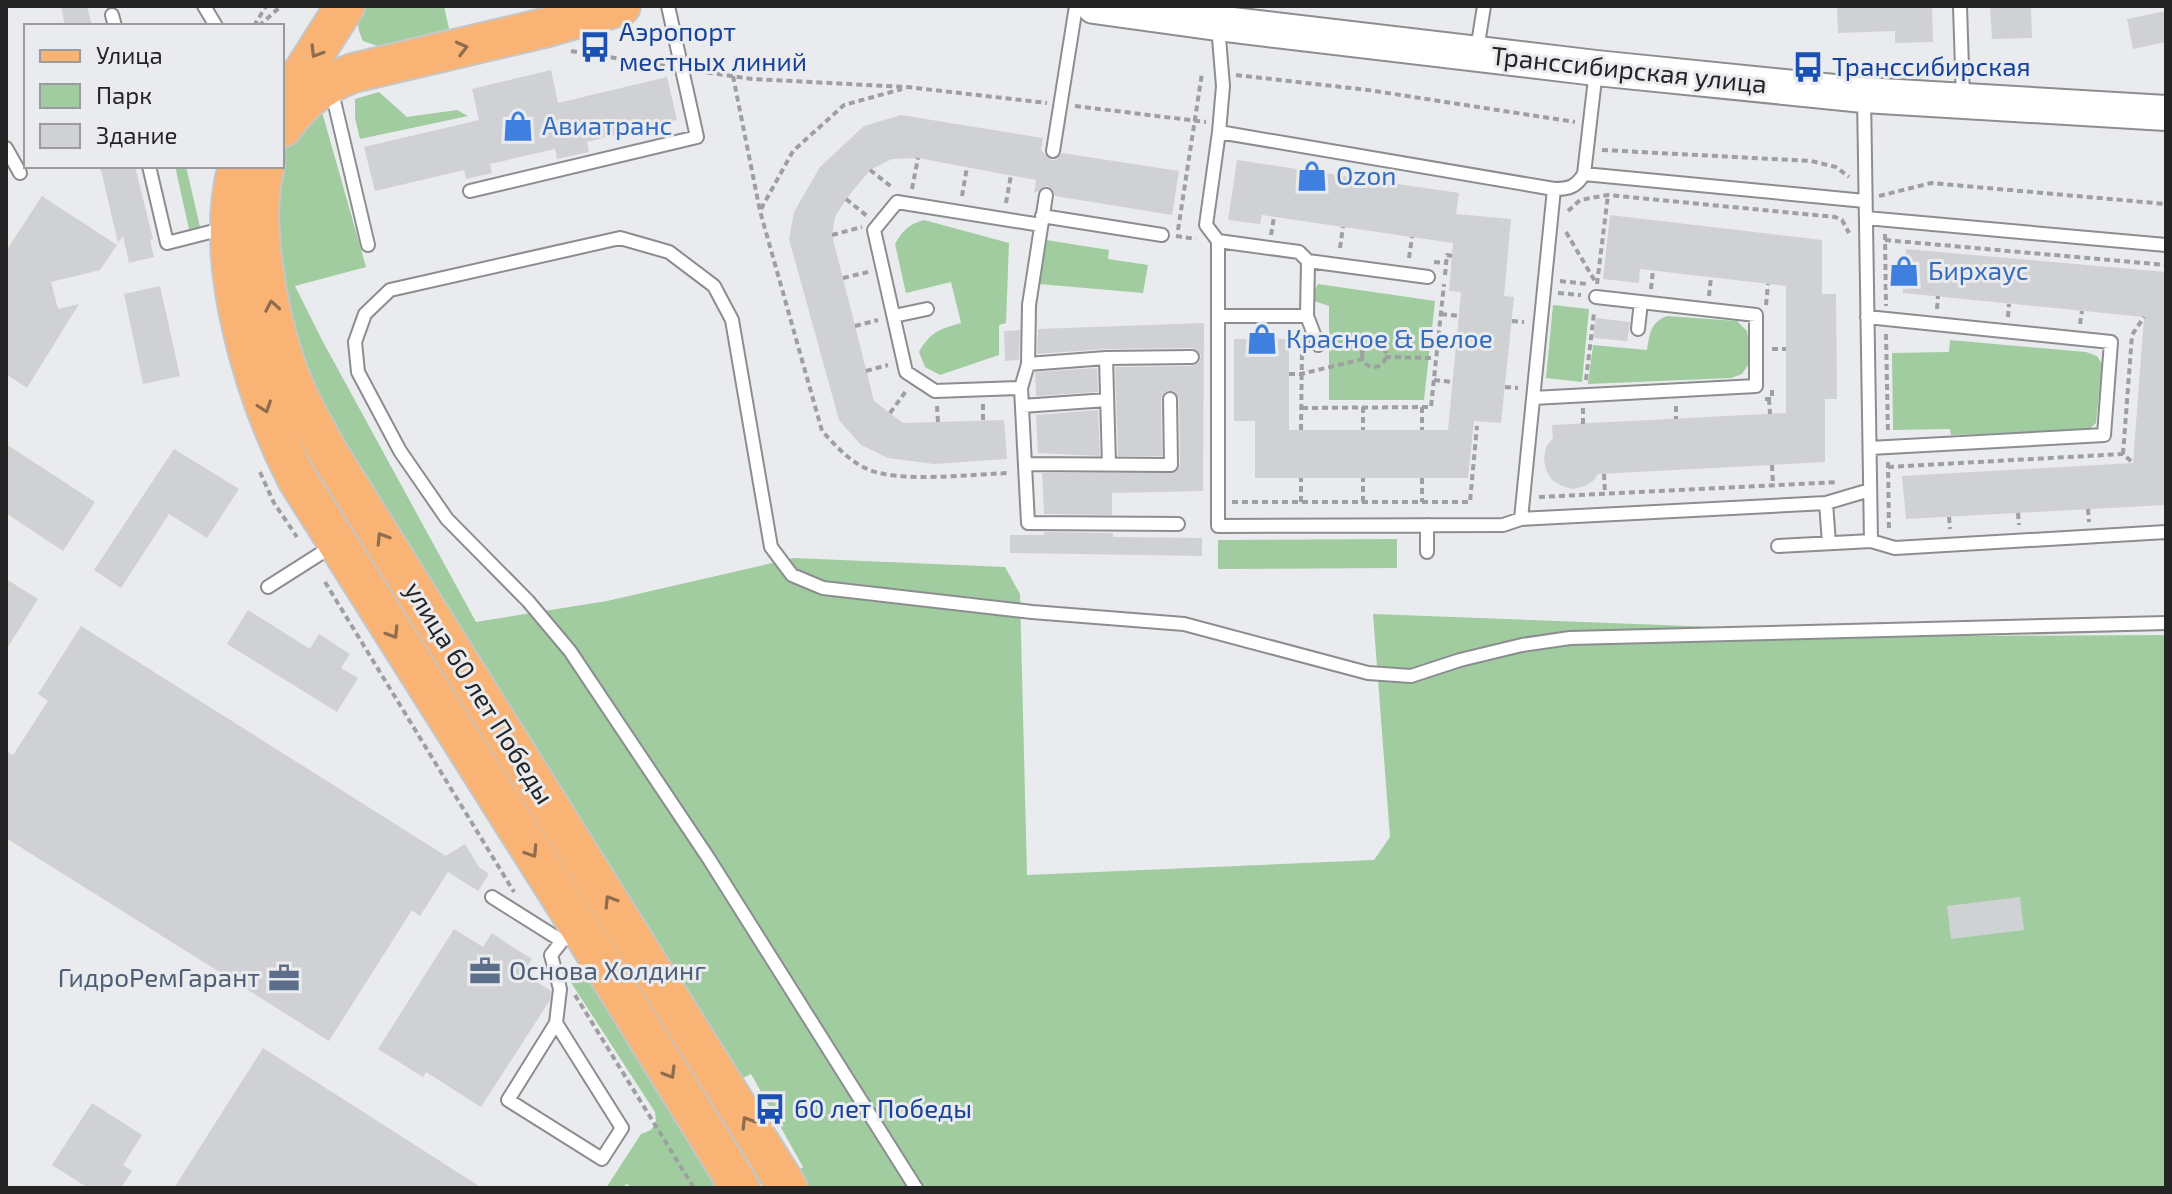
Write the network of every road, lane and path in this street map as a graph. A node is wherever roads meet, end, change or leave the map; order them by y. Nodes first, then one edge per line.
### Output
1 (204, 6) edge
2 (281, 6) edge
3 (347, 6) edge
4 (621, 6) edge
5 (668, 6) edge
6 (1076, 6) edge
7 (1094, 6) edge
8 (1484, 6) edge
9 (1960, 6) edge
10 (1217, 23) junction
11 (215, 24) edge
12 (259, 24) edge
13 (566, 50) dead end
14 (1476, 53) junction
15 (386, 65) junction
16 (1596, 68) junction
17 (681, 69) junction
18 (1202, 73) dead end
19 (1232, 74) dead end
20 (733, 76) junction
21 (330, 82) junction
22 (907, 87) junction
23 (284, 91) edge
24 (1864, 95) junction
25 (1963, 100) junction
26 (1060, 104) junction
27 (2166, 113) edge
28 (1195, 121) junction
29 (1590, 124) junction
30 (284, 125) edge
31 (1220, 128) junction
32 (6, 148) edge
33 (1587, 149) junction
34 (1053, 151) dead end
35 (918, 158) dead end
36 (967, 167) dead end
37 (149, 168) edge
38 (238, 168) edge
39 (264, 168) edge
40 (870, 170) dead end
41 (20, 173) dead end
42 (1584, 174) junction
43 (1011, 175) dead end
44 (893, 188) dead end
45 (1554, 189) junction
46 (470, 191) dead end
47 (912, 191) dead end
48 (1046, 195) dead end
49 (1608, 195) junction
50 (1865, 195) junction
51 (846, 199) dead end
52 (961, 199) dead end
53 (2166, 204) edge
54 (1006, 206) dead end
55 (760, 211) junction
56 (1565, 216) dead end
57 (869, 217) dead end
58 (1274, 217) dead end
59 (1866, 218) junction
60 (1884, 220) junction
61 (1042, 221) junction
62 (1273, 223) dead end
63 (1560, 223) dead end
64 (864, 227) dead end
65 (1343, 227) dead end
66 (229, 228) junction
67 (832, 235) dead end
68 (1162, 235) joint
69 (1177, 237) junction
70 (1412, 237) dead end
71 (1885, 240) junction
72 (1218, 241) junction
73 (1850, 242) dead end
74 (368, 245) dead end
75 (2166, 245) edge
76 (1326, 246) dead end
77 (1340, 248) junction
78 (1354, 250) dead end
79 (1395, 256) dead end
80 (1452, 256) dead end
81 (1409, 258) junction
82 (1308, 261) junction
83 (1446, 263) junction
84 (2166, 265) edge
85 (874, 270) dead end
86 (1653, 270) dead end
87 (1428, 277) dead end
88 (1711, 277) dead end
89 (843, 278) dead end
90 (1554, 280) dead end
91 (1652, 281) dead end
92 (1768, 284) dead end
93 (1710, 287) dead end
94 (1544, 291) junction
95 (1596, 291) junction
96 (1938, 296) dead end
97 (1641, 302) junction
98 (2009, 304) dead end
99 (1766, 305) dead end
100 (1938, 306) dead end
101 (927, 309) dead end
102 (2082, 311) dead end
103 (1441, 314) junction
104 (1218, 316) junction
105 (1307, 316) junction
106 (1459, 316) dead end
107 (889, 317) junction
108 (1867, 317) junction
109 (2144, 317) dead end
110 (1886, 319) junction
111 (1512, 321) dead end
112 (1524, 322) dead end
113 (2008, 323) dead end
114 (855, 326) dead end
115 (1638, 329) dead end
116 (2080, 330) dead end
117 (1318, 345) dead end
118 (1772, 349) dead end
119 (1786, 349) dead end
120 (1192, 357) dead end
121 (1385, 357) junction
122 (1106, 358) junction
123 (1436, 358) junction
124 (1363, 359) junction
125 (895, 364) dead end
126 (1028, 364) junction
127 (2130, 365) junction
128 (2140, 366) dead end
129 (866, 371) dead end
130 (1289, 374) dead end
131 (1301, 374) junction
132 (1434, 380) junction
133 (1452, 382) dead end
134 (909, 386) dead end
135 (1505, 387) dead end
136 (1021, 388) junction
137 (1518, 388) dead end
138 (1533, 398) junction
139 (1170, 399) dead end
140 (1769, 399) dead end
141 (1107, 400) junction
142 (1583, 402) junction
143 (1022, 406) junction
144 (1363, 407) junction
145 (1422, 407) junction
146 (1302, 408) junction
147 (1676, 411) dead end
148 (983, 412) dead end
149 (890, 413) dead end
150 (938, 413) dead end
151 (1770, 414) dead end
152 (1583, 416) dead end
153 (1676, 419) dead end
154 (983, 421) dead end
155 (938, 422) dead end
156 (1583, 424) dead end
157 (1477, 426) dead end
158 (2125, 426) junction
159 (2136, 427) dead end
160 (1301, 430) dead end
161 (1363, 430) dead end
162 (1422, 430) dead end
163 (1888, 447) junction
164 (1870, 448) junction
165 (2123, 454) junction
166 (2085, 456) junction
167 (2016, 460) junction
168 (2133, 463) dead end
169 (1946, 464) junction
170 (1109, 465) junction
171 (1772, 465) dead end
172 (2086, 466) dead end
173 (1888, 467) junction
174 (1021, 468) junction
175 (2016, 470) dead end
176 (1604, 474) dead end
177 (1947, 474) dead end
178 (1301, 478) dead end
179 (1363, 478) dead end
180 (1422, 478) dead end
181 (1841, 482) dead end
182 (1773, 485) junction
183 (1870, 490) junction
184 (1605, 494) junction
185 (1532, 498) dead end
186 (1217, 502) junction
187 (1301, 502) junction
188 (1363, 502) junction
189 (1422, 502) junction
190 (1826, 503) junction
191 (2088, 509) dead end
192 (2018, 513) dead end
193 (1949, 517) dead end
194 (1521, 519) junction
195 (2089, 519) dead end
196 (2019, 522) dead end
197 (1178, 524) dead end
198 (1427, 525) junction
199 (1950, 526) dead end
200 (2166, 532) edge
201 (1889, 539) dead end
202 (1871, 541) junction
203 (337, 543) junction
204 (1829, 543) junction
205 (1778, 546) dead end
206 (1427, 552) dead end
207 (268, 587) dead end
208 (2166, 623) edge
209 (493, 714) junction
210 (457, 736) junction
211 (492, 897) dead end
212 (572, 936) junction
213 (575, 994) dead end
214 (556, 1023) junction
215 (694, 1188) edge
216 (740, 1188) edge
217 (788, 1188) edge
218 (916, 1188) edge

1 - 11 lane
2 - 12 path
3 - 15 main road
3 -> 23 main road
15 -> 4 main road
5 - 17 lane
6 - 26 lane
7 - 10 main road, Транссибирская улица
8 - 14 lane
9 - 25 lane
10 - 14 main road, Транссибирская улица
10 - 31 lane
13 - 17 path
14 - 16 main road, Транссибирская улица
15 - 21 main road
16 - 24 main road, Транссибирская улица
16 - 29 lane
17 - 20 path
17 - 46 lane
18 - 28 path
19 - 29 path
20 - 22 path
20 - 55 path
21 - 30 main road
21 - 74 lane
22 - 26 path
22 - 55 path
24 - 25 main road, Транссибирская улица
24 - 50 lane
25 - 27 main road, Транссибирская улица
26 - 28 path
26 - 34 lane
28 - 31 path
28 - 69 path
29 - 33 lane
31 - 45 lane
31 - 72 lane
32 - 41 lane
33 - 42 lane
33 - 50 path
35 - 47 path
36 - 52 path
37 - 66 lane
38 - 66 main road, улица 60 лет Победы
209 -> 39 main road, улица 60 лет Победы
40 - 44 path
42 - 45 lane
42 - 50 lane
43 - 54 path
45 - 94 lane
48 - 61 lane
49 - 56 path
49 - 73 path
49 - 95 path
50 - 53 path
50 - 59 lane
51 - 57 path
55 - 174 path
58 - 62 path
59 - 60 lane
59 - 108 lane
60 - 71 path
60 - 75 lane
61 - 68 lane
61 - 107 lane
61 - 126 lane
63 - 95 path
64 - 67 path
65 - 77 path
66 -> 203 main road, улица 60 лет Победы
68 - 69 path
69 - 72 path
70 - 81 path
71 - 84 path
71 - 110 path
72 - 82 lane
72 - 104 lane
76 - 77 path
77 - 78 path
79 - 81 path
80 - 83 path
81 - 83 path
82 - 87 lane
82 - 105 lane
83 - 103 path
85 - 89 path
86 - 91 path
88 - 93 path
90 - 95 path
92 - 99 path
94 - 95 path
94 - 138 lane
95 - 97 lane
95 - 142 path
96 - 100 path
97 - 115 lane
97 - 142 lane
98 - 113 path
101 - 107 lane
102 - 116 path
103 - 106 path
103 - 123 path
104 - 105 lane
104 - 186 lane
105 - 117 lane
107 - 114 path
107 - 136 lane
108 - 110 lane
108 - 164 lane
109 - 127 path
110 - 163 path
110 - 163 lane
111 - 112 path
118 - 119 path
120 - 122 lane
121 - 123 path
121 - 124 path
121 - 124 path
122 - 126 lane
122 - 141 lane
123 - 132 path
124 - 131 path
125 - 129 path
126 - 136 lane
127 - 128 path
127 - 158 path
130 - 131 path
131 - 146 path
132 - 133 path
132 - 145 path
134 - 149 path
135 - 137 path
136 - 143 lane
138 - 142 lane
138 - 194 lane
139 - 170 lane
140 - 151 path
141 - 143 lane
141 - 170 lane
143 - 174 lane
144 - 145 path
144 - 146 path
144 - 161 path
145 - 162 path
146 - 160 path
147 - 153 path
148 - 154 path
150 - 155 path
152 - 156 path
157 - 189 path
158 - 159 path
158 - 165 path
163 - 164 lane
163 - 173 path
164 - 183 lane
165 - 166 path
165 - 168 path
166 - 167 path
166 - 172 path
167 - 169 path
167 - 175 path
169 - 173 path
169 - 177 path
170 - 174 lane
171 - 182 path
173 - 201 path
174 - 197 lane
176 - 184 path
178 - 187 path
179 - 188 path
180 - 189 path
181 - 182 path
182 - 184 path
183 - 190 lane
183 - 202 lane
184 - 185 path
186 - 187 path
186 - 198 lane
187 - 188 path
188 - 189 path
190 - 194 lane
190 - 204 lane
191 - 195 path
192 - 196 path
193 - 199 path
194 - 198 lane
198 - 206 lane
200 - 202 lane
202 - 204 lane
203 - 207 lane
203 -> 210 main road, улица 60 лет Победы
204 - 205 lane
208 - 218 lane
209 - 210 main road
217 -> 209 main road, улица 60 лет Победы
210 -> 212 main road, улица 60 лет Победы
211 - 212 lane
212 - 214 lane
212 -> 216 main road, улица 60 лет Победы
213 - 215 path
214 - 214 lane

